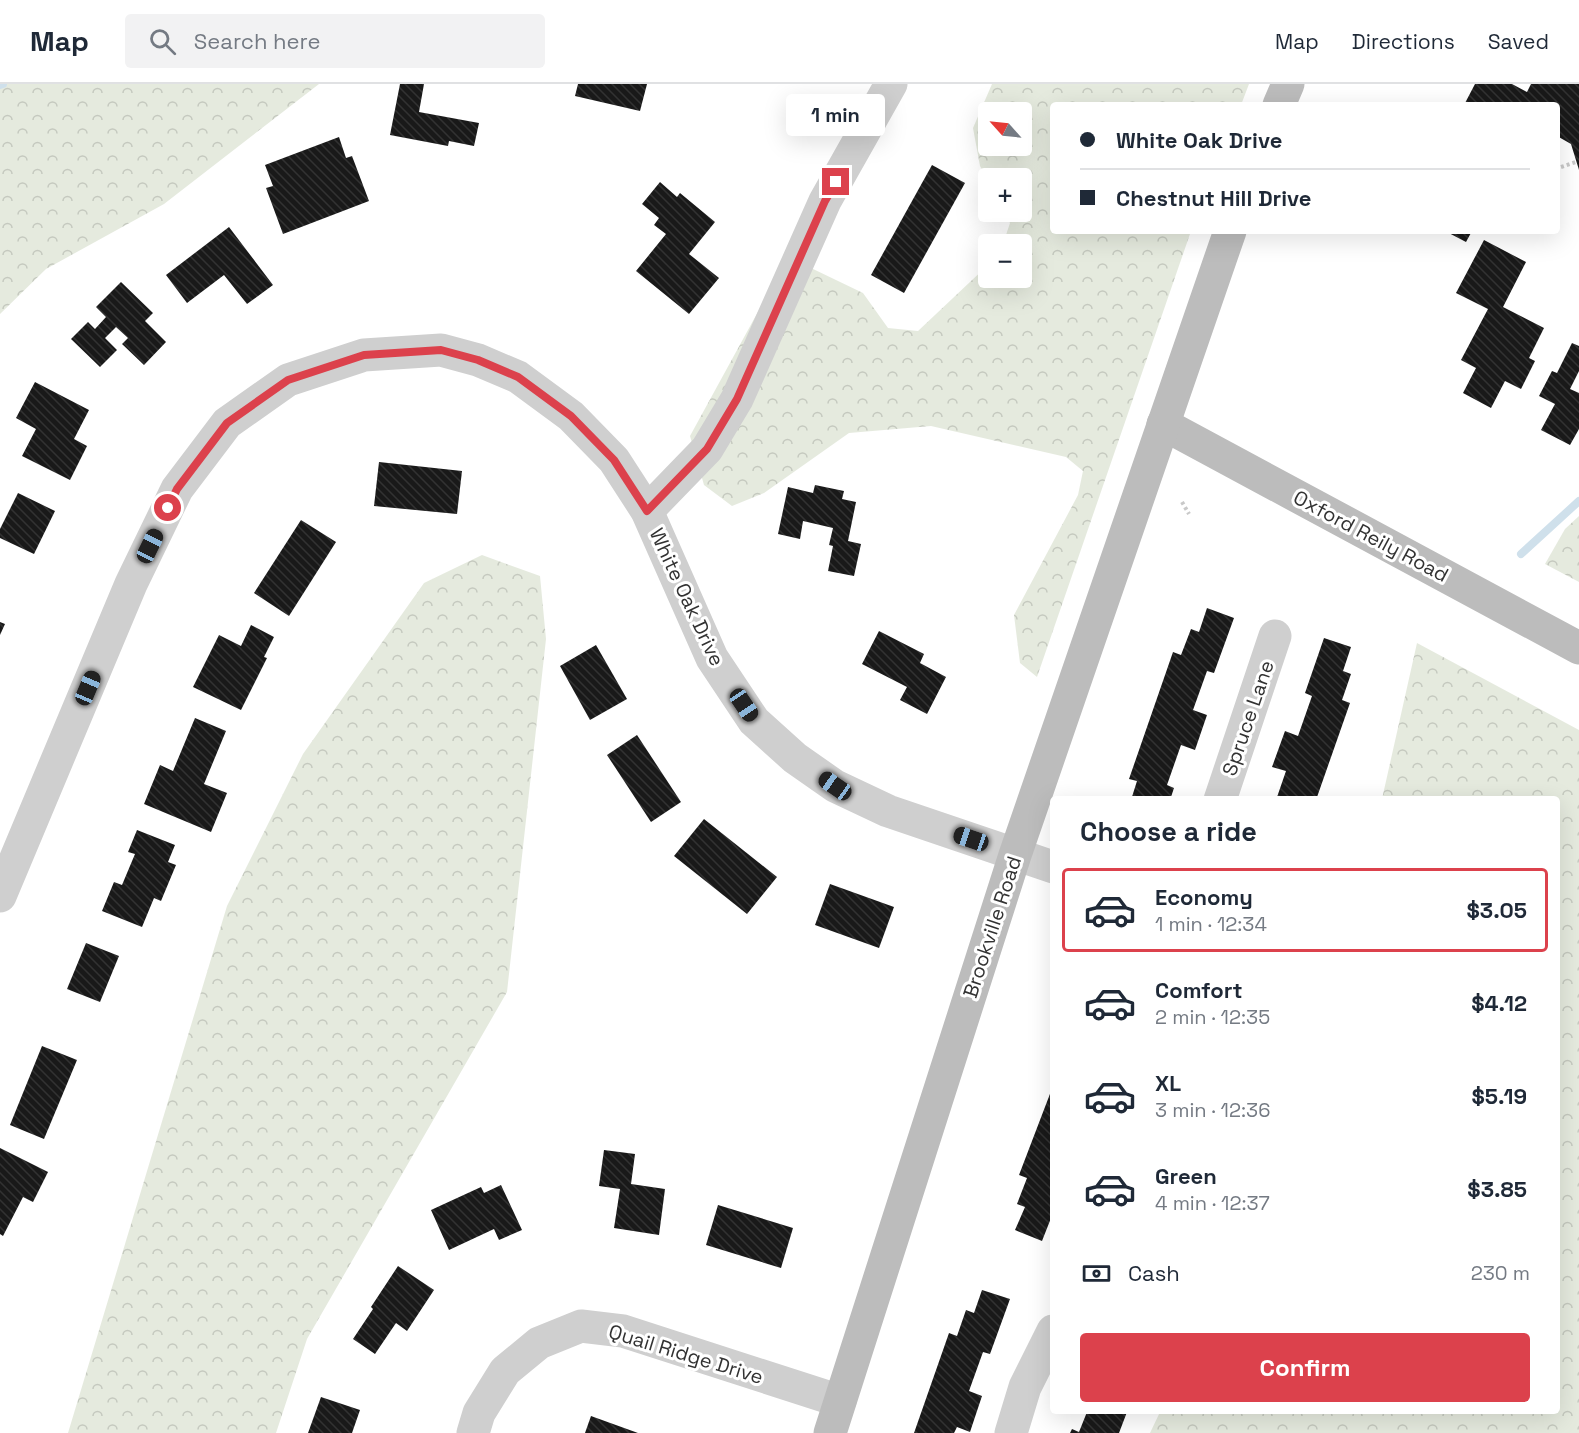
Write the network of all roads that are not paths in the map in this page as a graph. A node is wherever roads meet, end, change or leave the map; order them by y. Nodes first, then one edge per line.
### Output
1 (891, 84) edge
2 (1288, 84) edge
3 (1280, 102) edge
4 (1229, 234) edge
5 (1163, 424) junction
6 (647, 511) junction
7 (1275, 636) dead end
8 (1579, 648) edge
9 (1221, 796) edge
10 (1015, 855) junction
11 (1050, 866) edge
12 (0, 896) edge
13 (1050, 1337) edge
14 (840, 1401) junction
15 (473, 1433) edge
16 (830, 1433) edge
17 (1011, 1433) edge

1 - 6 street
2 - 3 street
4 - 5 street, Brookville Road
5 - 8 street, Oxford Reily Road
5 - 10 street, Brookville Road
6 - 10 street, White Oak Drive
6 - 12 street, White Oak Drive
7 - 9 street, Spruce Lane
10 - 11 street, White Oak Drive
10 - 14 street, Brookville Road
13 - 17 street
14 - 15 street, Quail Ridge Drive
14 - 16 street, Brookville Road

